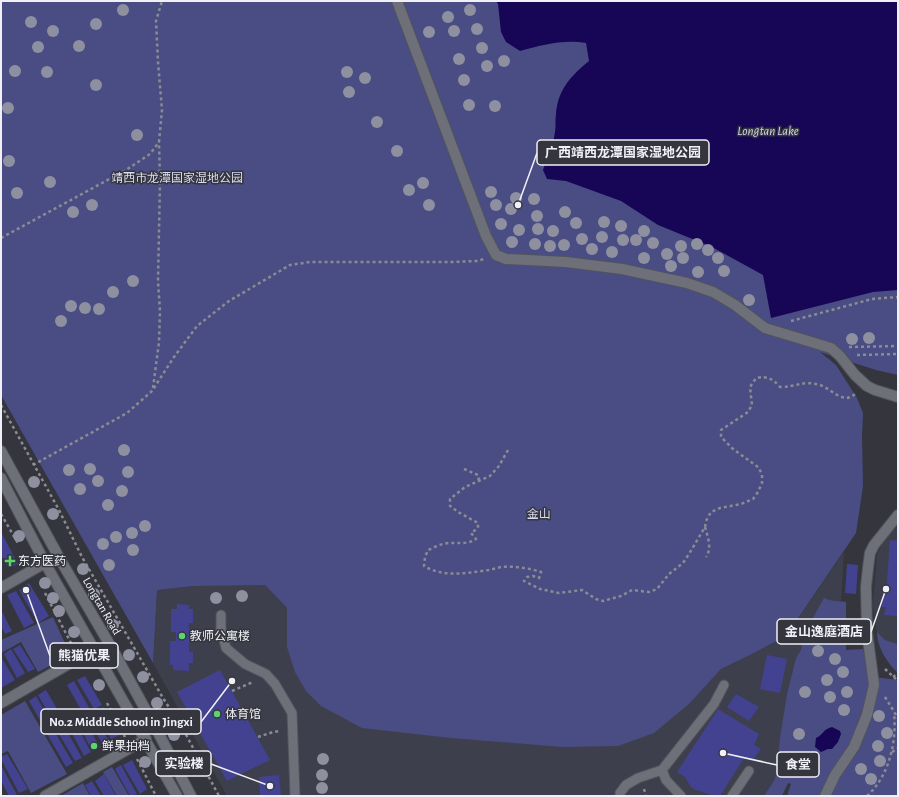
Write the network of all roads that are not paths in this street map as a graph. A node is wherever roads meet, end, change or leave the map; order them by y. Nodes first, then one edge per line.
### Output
1 (397, 1) edge
2 (898, 396) edge
3 (1, 451) edge
4 (1, 478) edge
5 (898, 515) edge
6 (45, 563) junction
7 (1, 588) edge
8 (221, 615) dead end
9 (93, 650) junction
10 (724, 685) dead end
11 (1, 702) edge
12 (146, 739) junction
13 (662, 770) junction
14 (749, 771) dead end
15 (45, 796) edge
16 (177, 796) edge
17 (191, 796) edge
18 (295, 796) edge
19 (620, 796) edge
20 (681, 796) edge
21 (732, 796) edge
22 (825, 796) edge

1 - 2 street
3 - 17 street, Longtan Road
4 - 6 street
5 - 22 street
6 - 7 street
6 - 9 street
8 - 18 lane
9 - 11 street
9 - 12 street
10 - 13 lane
12 - 15 street
12 - 16 street
13 - 19 lane
13 - 20 lane
14 - 21 lane

